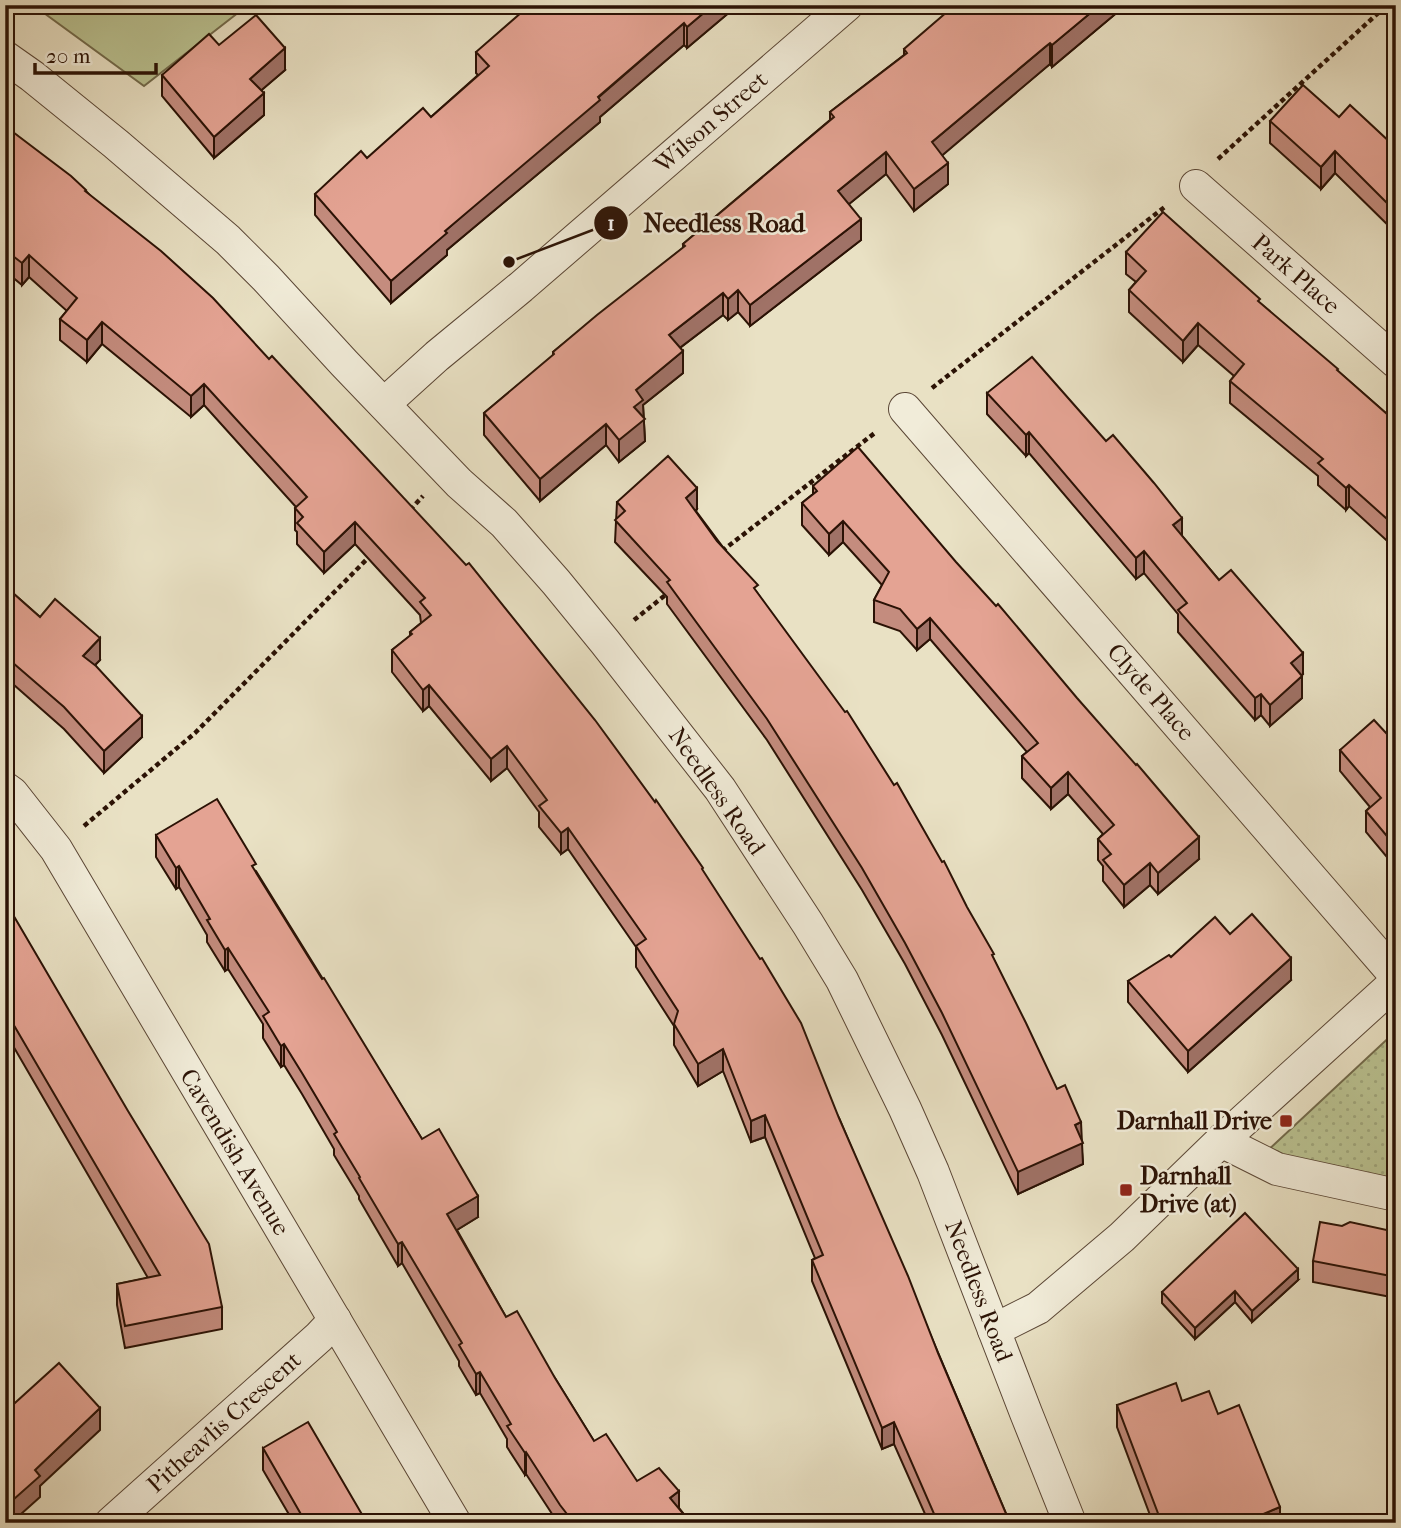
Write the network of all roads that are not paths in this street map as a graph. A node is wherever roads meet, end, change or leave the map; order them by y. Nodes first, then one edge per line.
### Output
1 (848, 5) edge
2 (5, 57) edge
3 (1196, 186) road end
4 (1396, 362) edge
5 (384, 404) junction
6 (905, 409) road end
7 (5, 788) edge
8 (1396, 976) edge
9 (1396, 982) edge
10 (1221, 1141) junction
11 (1396, 1195) edge
12 (335, 1321) junction
13 (994, 1330) junction
14 (111, 1523) edge
15 (455, 1523) edge
16 (1070, 1523) edge

1 - 5 street, Wilson Street
2 - 5 street, Needless Road
3 - 4 street, Park Place
5 - 13 street, Needless Road
6 - 8 street, Clyde Place
7 - 12 street, Cavendish Avenue
9 - 10 street
10 - 11 street
10 - 13 street
12 - 14 street, Pitheavlis Crescent
12 - 15 street, Cavendish Avenue
13 - 16 street, Needless Road

